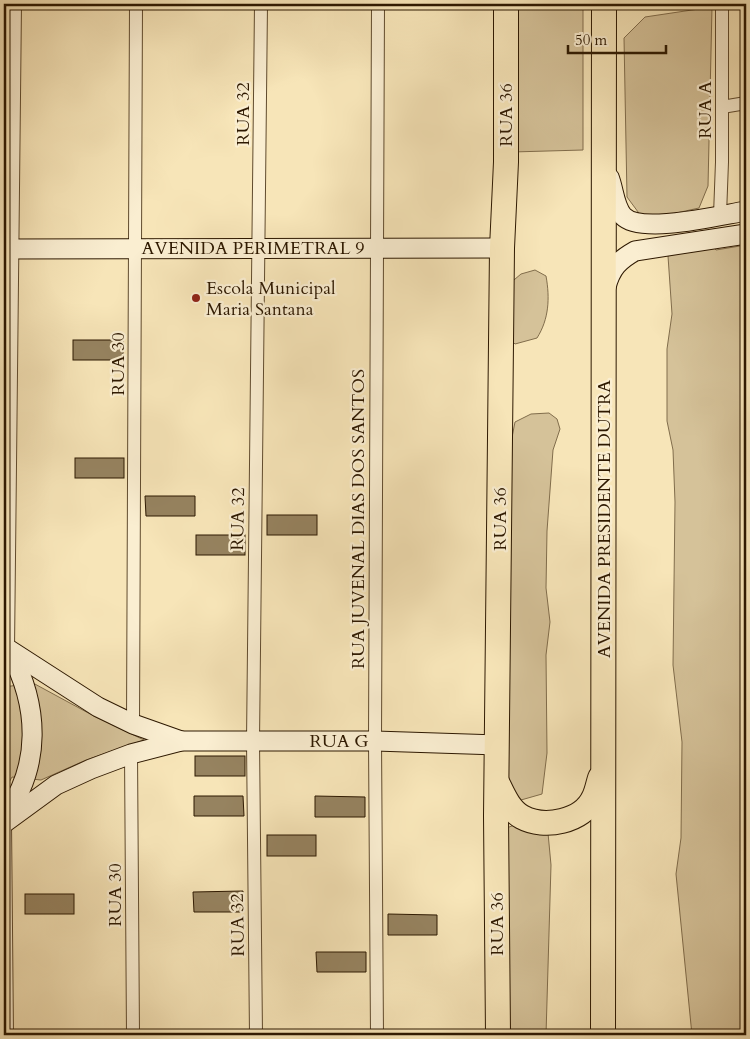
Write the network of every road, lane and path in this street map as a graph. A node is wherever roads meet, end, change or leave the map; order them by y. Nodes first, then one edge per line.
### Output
1 (16, 4) edge
2 (136, 4) edge
3 (261, 4) edge
4 (378, 4) edge
5 (506, 4) edge
6 (604, 4) edge
7 (722, 4) edge
8 (746, 103) edge
9 (722, 107) junction
10 (606, 170) junction
11 (746, 211) edge
12 (720, 216) junction
13 (746, 234) edge
14 (376, 247) junction
15 (136, 248) junction
16 (260, 248) junction
17 (502, 248) junction
18 (9, 249) edge
19 (604, 292) junction
20 (6, 646) edge
21 (133, 724) junction
22 (181, 741) junction
23 (253, 741) junction
24 (375, 741) junction
25 (498, 745) junction
26 (131, 754) junction
27 (603, 767) junction
28 (497, 782) junction
29 (4, 821) edge
30 (604, 972) junction
31 (8, 1035) edge
32 (133, 1035) edge
33 (256, 1035) edge
34 (377, 1035) edge
35 (498, 1035) edge
36 (603, 1035) edge
37 (611, 1035) edge

1 - 18 street
2 - 15 street, RUA 30
3 - 16 street, RUA 32
4 - 14 street, RUA JUVENAL DIAS DOS SANTOS
5 - 17 highway, RUA 36
6 - 10 highway, AVENIDA PRESIDENTE DUTRA
7 - 9 street, RUA A
8 - 9 street
9 - 12 street, RUA A
10 - 12 street
10 - 19 highway, AVENIDA PRESIDENTE DUTRA
11 - 12 street
13 - 19 street
14 - 16 street, AVENIDA PERIMETRAL 9
14 - 17 street, AVENIDA PERIMETRAL 9
14 - 24 street, RUA JUVENAL DIAS DOS SANTOS
15 - 16 street, AVENIDA PERIMETRAL 9
15 - 18 street, AVENIDA PERIMETRAL 9
15 - 21 street, RUA 30
16 - 23 street, RUA 32
17 - 25 highway, RUA 36
18 - 20 street
19 - 27 highway, AVENIDA PRESIDENTE DUTRA
20 - 21 street
20 - 29 street
21 - 22 street
22 - 23 street, RUA G
22 - 26 street
23 - 24 street, RUA G
23 - 33 street, RUA 32
24 - 25 street, RUA G
24 - 34 street, RUA JUVENAL DIAS DOS SANTOS
25 - 28 highway, RUA 36
26 - 29 street
26 - 32 street, RUA 30
27 - 28 highway
27 - 30 highway, AVENIDA PRESIDENTE DUTRA
28 - 35 highway, RUA 36
29 - 31 street
30 - 36 highway, AVENIDA PRESIDENTE DUTRA
30 - 37 highway

